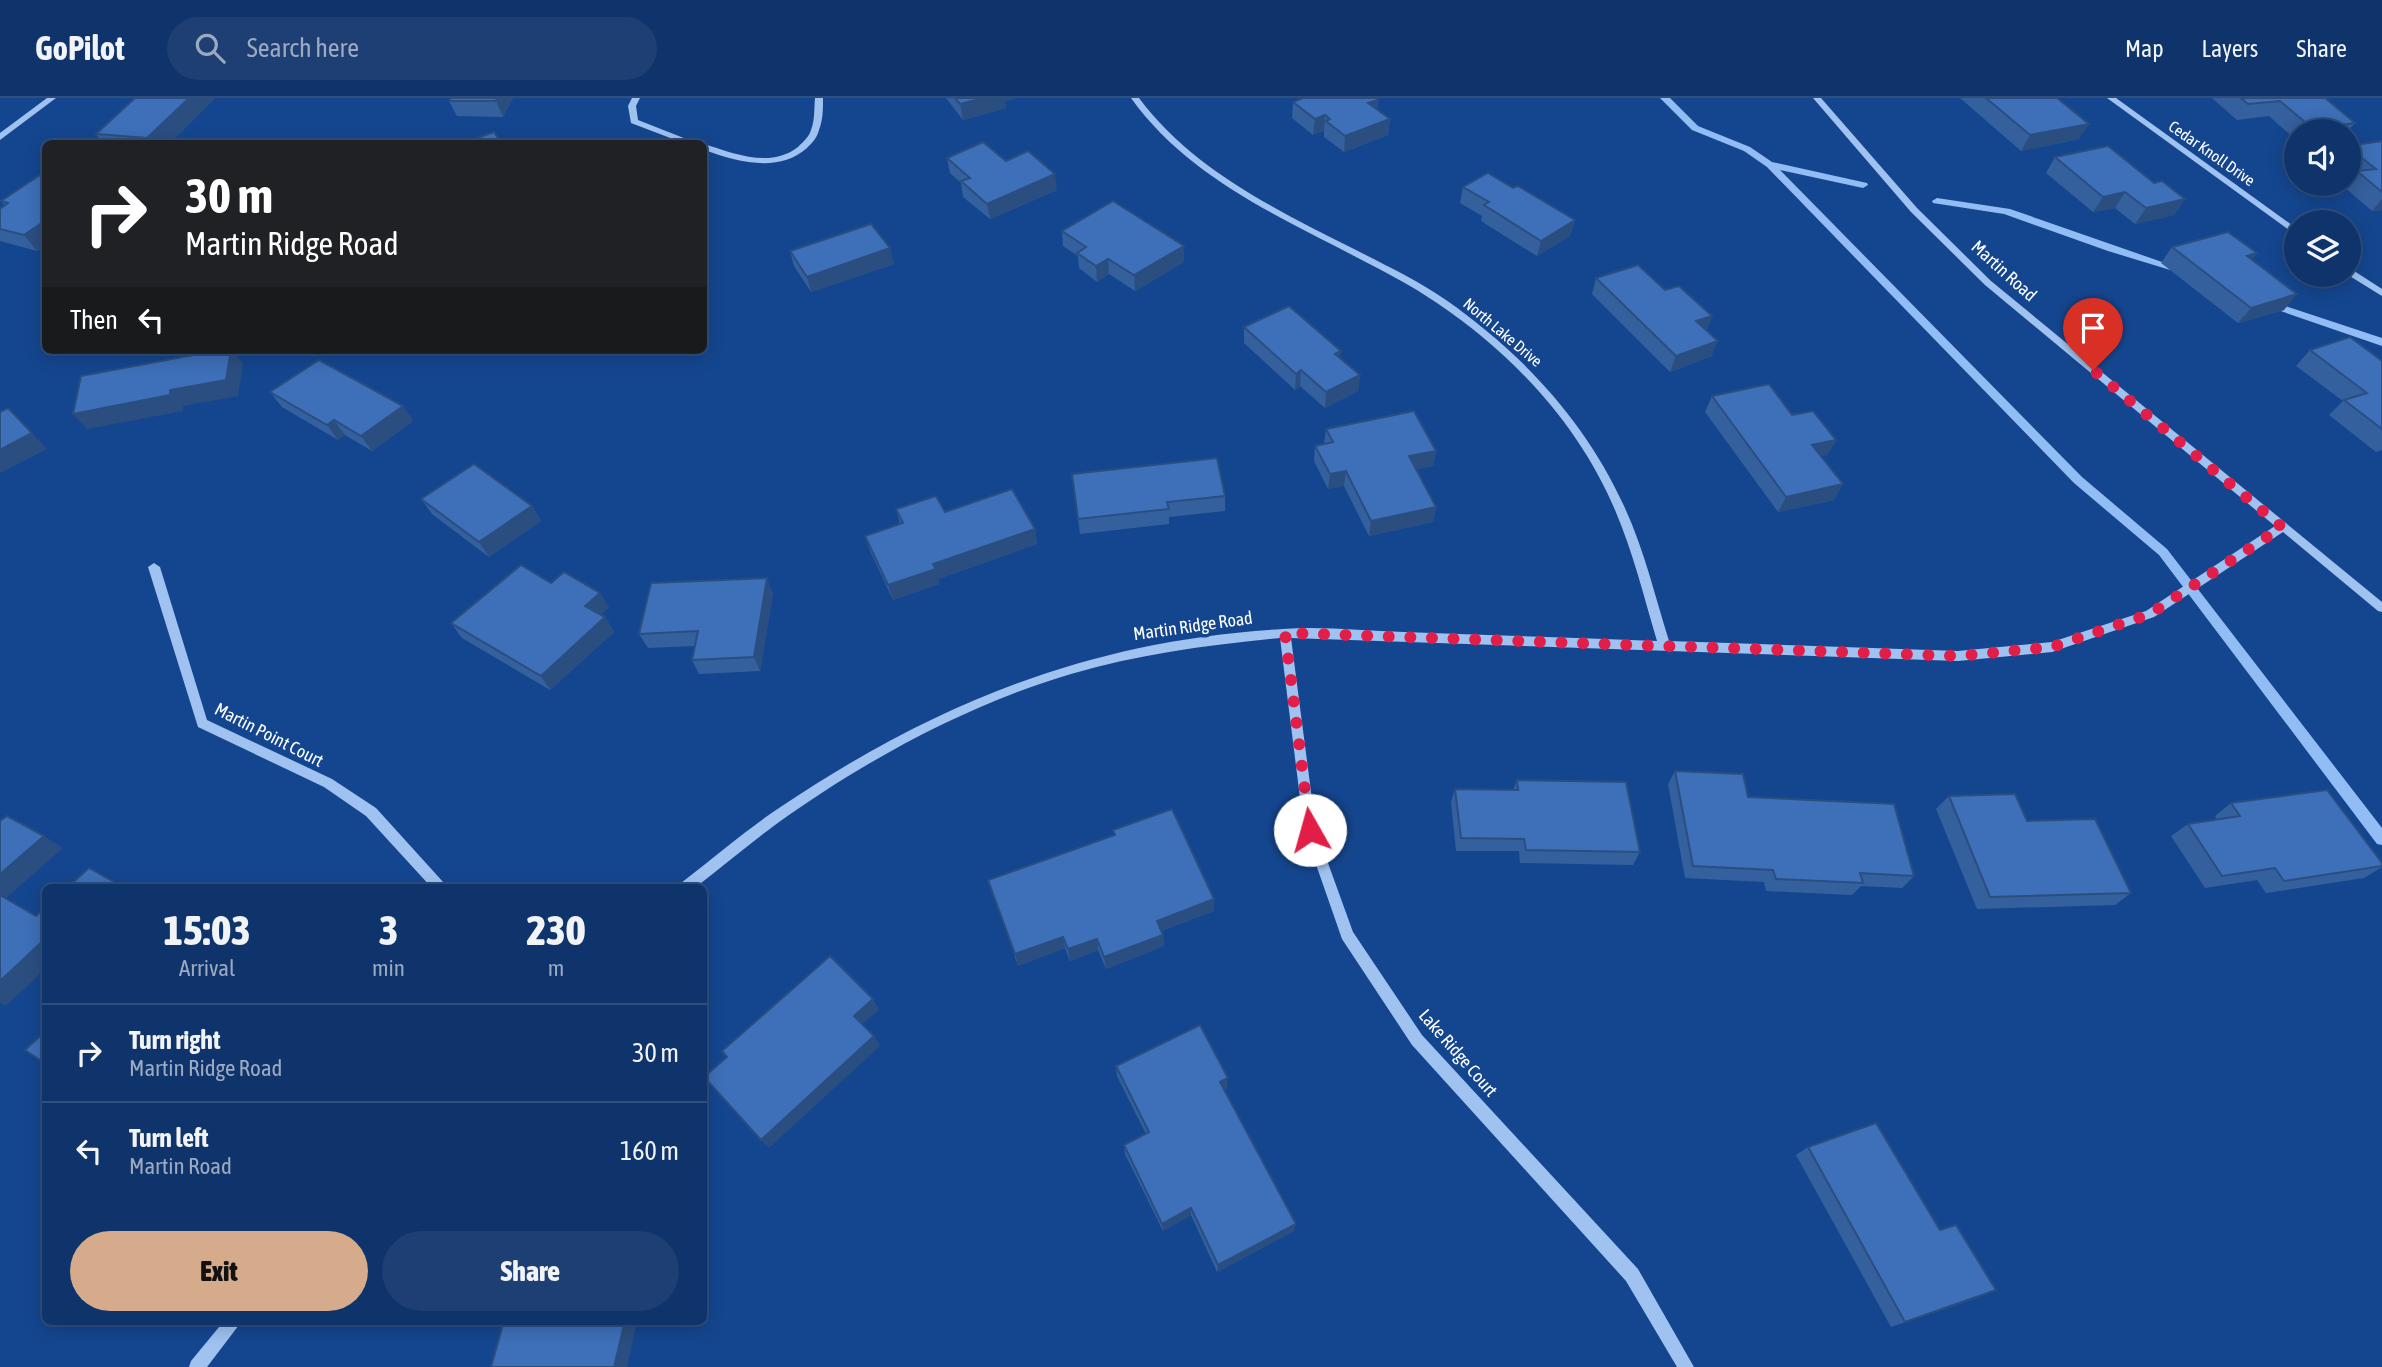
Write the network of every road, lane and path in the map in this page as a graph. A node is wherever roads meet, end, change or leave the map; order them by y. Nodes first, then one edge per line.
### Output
1 (52, 98) edge
2 (636, 98) edge
3 (819, 98) edge
4 (1135, 98) edge
5 (1817, 98) edge
6 (2111, 98) edge
7 (0, 136) edge
8 (684, 140) edge
9 (707, 148) edge
10 (2284, 223) edge
11 (2361, 279) edge
12 (2382, 293) edge
13 (2282, 527) junction
14 (154, 567) dead end
15 (2382, 608) edge
16 (1285, 633) junction
17 (1664, 644) junction
18 (436, 884) edge
19 (690, 884) edge
20 (231, 1325) edge
21 (197, 1367) edge
22 (1686, 1367) edge

1 - 7 street
2 - 8 street
3 - 9 street
4 - 17 street, North Lake Drive
5 - 13 street, Martin Road
6 - 10 street, Cedar Knoll Drive
11 - 12 street
13 - 15 street, Martin Road
13 - 17 street, Martin Ridge Road
14 - 18 street, Martin Point Court
16 - 17 street, Martin Ridge Road
16 - 19 street, Martin Ridge Road
16 - 22 street, Lake Ridge Court
20 - 21 street

